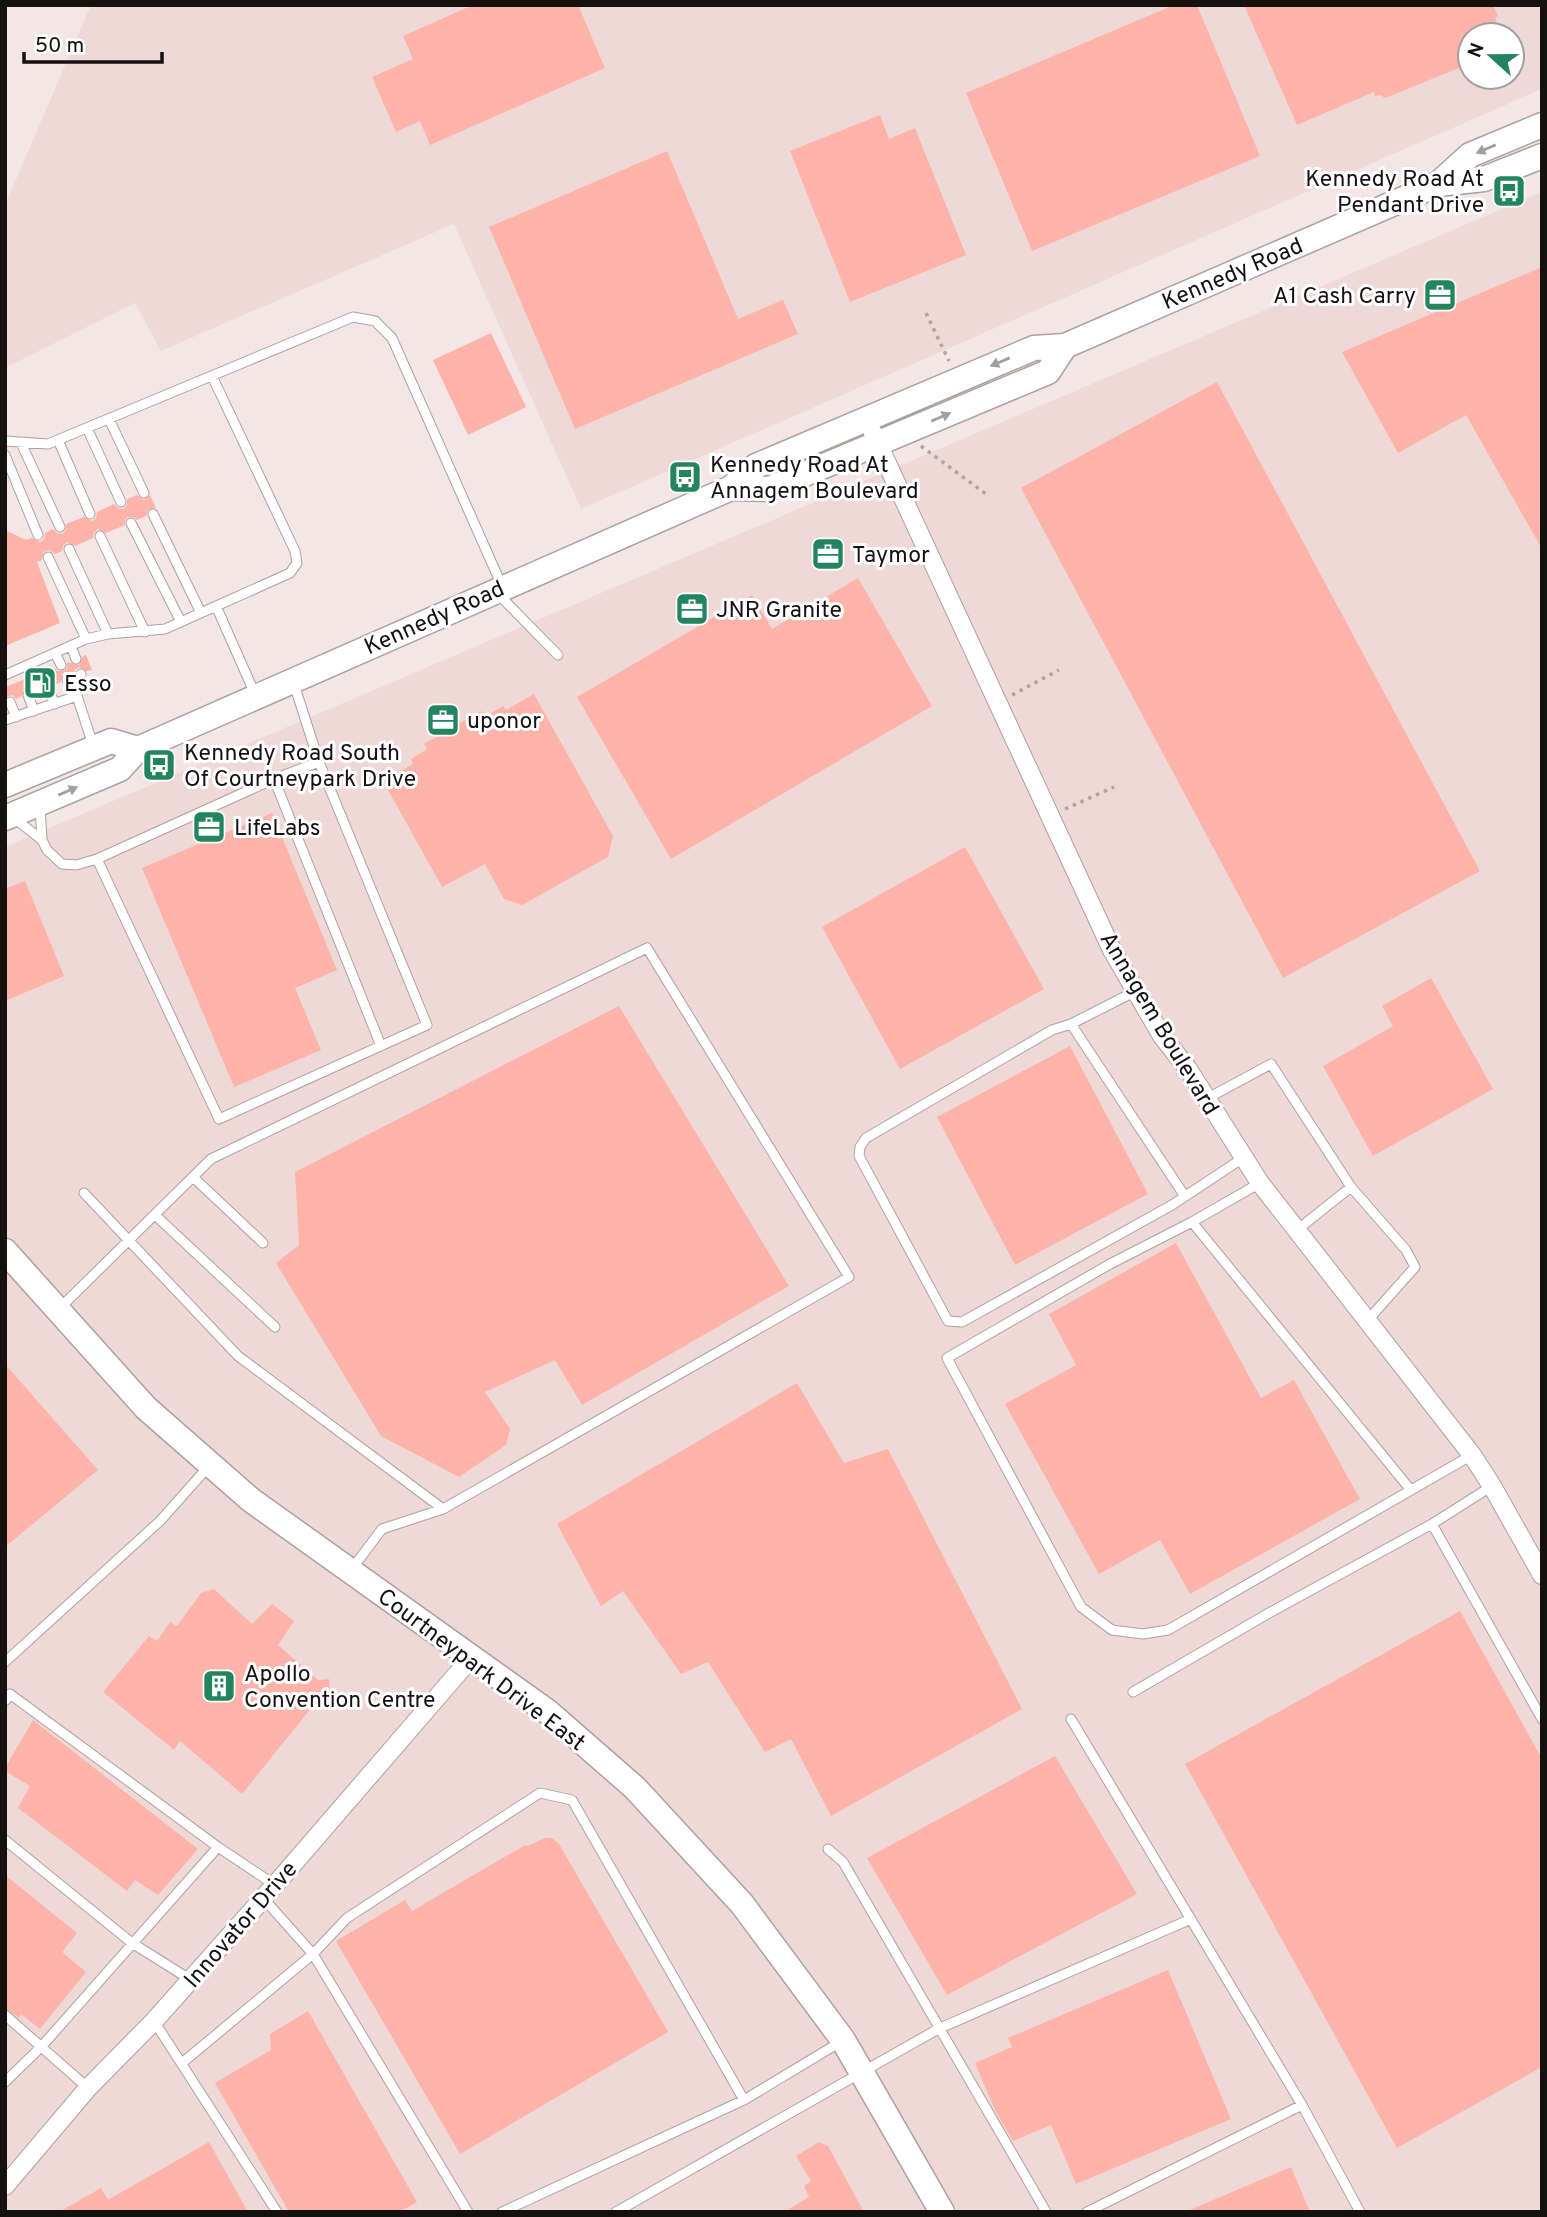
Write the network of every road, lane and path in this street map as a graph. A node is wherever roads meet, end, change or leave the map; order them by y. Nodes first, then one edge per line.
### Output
1 (1542, 125) edge
2 (1542, 156) edge
3 (1438, 184) junction
4 (926, 313) dead end
5 (1065, 346) junction
6 (212, 376) junction
7 (958, 380) junction
8 (109, 419) junction
9 (867, 419) junction
10 (87, 428) junction
11 (910, 430) junction
12 (58, 440) junction
13 (5, 442) edge
14 (21, 443) junction
15 (878, 443) junction
16 (5, 455) edge
17 (731, 488) junction
18 (144, 492) dead end
19 (986, 494) dead end
20 (121, 502) dead end
21 (90, 514) dead end
22 (153, 514) dead end
23 (131, 523) dead end
24 (60, 527) dead end
25 (38, 535) dead end
26 (100, 536) dead end
27 (69, 549) dead end
28 (48, 557) dead end
29 (499, 589) junction
30 (216, 606) junction
31 (201, 612) junction
32 (181, 622) junction
33 (145, 632) junction
34 (108, 634) junction
35 (86, 639) junction
36 (72, 646) junction
37 (55, 653) junction
38 (558, 655) dead end
39 (76, 659) dead end
40 (37, 661) junction
41 (61, 665) dead end
42 (18, 669) junction
43 (1059, 670) dead end
44 (42, 673) dead end
45 (81, 674) dead end
46 (5, 675) edge
47 (67, 679) dead end
48 (293, 679) junction
49 (23, 680) dead end
50 (47, 687) dead end
51 (28, 695) dead end
52 (256, 695) junction
53 (76, 696) junction
54 (10, 702) dead end
55 (998, 703) junction
56 (55, 704) junction
57 (34, 712) junction
58 (16, 717) junction
59 (5, 720) edge
60 (94, 748) junction
61 (138, 749) junction
62 (319, 762) junction
63 (274, 779) junction
64 (5, 785) edge
65 (1114, 787) dead end
66 (40, 803) junction
67 (1050, 816) junction
68 (8, 817) edge
69 (42, 840) junction
70 (97, 859) junction
71 (1136, 991) junction
72 (1071, 1024) junction
73 (381, 1046) junction
74 (1206, 1099) junction
75 (1243, 1158) junction
76 (193, 1177) junction
77 (1260, 1183) junction
78 (1351, 1186) junction
79 (84, 1193) dead end
80 (1184, 1195) junction
81 (155, 1215) junction
82 (1192, 1222) junction
83 (1297, 1230) junction
84 (129, 1241) junction
85 (263, 1243) dead end
86 (5, 1251) edge
87 (58, 1311) junction
88 (1368, 1320) junction
89 (275, 1327) dead end
90 (1472, 1455) junction
91 (209, 1466) junction
92 (1492, 1486) junction
93 (1410, 1489) junction
94 (443, 1509) junction
95 (1432, 1524) junction
96 (350, 1572) junction
97 (1542, 1575) edge
98 (471, 1658) junction
99 (5, 1662) edge
100 (1133, 1692) dead end
101 (5, 1701) edge
102 (1542, 1718) edge
103 (1071, 1719) dead end
104 (5, 1840) edge
105 (218, 1847) junction
106 (828, 1849) dead end
107 (269, 1892) junction
108 (1191, 1919) junction
109 (132, 1943) junction
110 (313, 1954) junction
111 (191, 1980) junction
112 (5, 2015) edge
113 (154, 2021) junction
114 (938, 2029) junction
115 (843, 2040) junction
116 (42, 2046) junction
117 (181, 2063) junction
118 (863, 2073) junction
119 (5, 2082) edge
120 (88, 2088) junction
121 (744, 2100) junction
122 (1302, 2105) junction
123 (5, 2186) edge
124 (1045, 2210) edge
125 (277, 2212) edge
126 (468, 2212) edge
127 (502, 2212) edge
128 (616, 2212) edge
129 (942, 2212) edge
130 (1087, 2212) edge
131 (1360, 2212) edge

1 -> 3 main road, Kennedy Road
2 - 3 main road, Kennedy Road
3 - 5 main road, Kennedy Road
4 - 7 path
5 -> 7 main road, Kennedy Road
11 -> 5 main road, Kennedy Road
6 - 8 lane
6 - 29 lane
6 - 30 lane
7 - 9 main road, Kennedy Road
8 - 10 lane
8 - 18 lane
9 - 15 street, Annagem Boulevard
9 - 17 main road, Kennedy Road
10 - 12 lane
10 - 20 lane
11 - 15 main road, Kennedy Road
11 - 19 path
12 - 14 lane
12 - 21 lane
13 - 14 lane
14 - 24 lane
15 - 17 main road, Kennedy Road
15 - 55 street, Annagem Boulevard
16 - 25 lane
17 - 29 main road, Kennedy Road
22 - 31 lane
23 - 32 lane
26 - 33 lane
27 - 34 lane
28 - 35 lane
29 - 38 lane
29 - 48 main road, Kennedy Road
30 - 31 lane
30 - 52 lane
31 - 32 lane
32 - 33 lane
33 - 34 lane
34 - 35 lane
35 - 36 lane
36 - 37 lane
36 - 39 lane
37 - 40 lane
37 - 41 lane
40 - 42 lane
40 - 44 lane
42 - 46 lane
42 - 49 lane
43 - 55 path
45 - 53 lane
47 - 53 lane
48 - 52 main road, Kennedy Road
48 - 62 lane
50 - 56 lane
51 - 57 lane
52 - 61 main road, Kennedy Road
53 - 56 lane
53 - 60 lane
54 - 58 lane
55 - 67 street, Annagem Boulevard
56 - 57 lane
57 - 58 lane
58 - 59 lane
60 - 61 main road
60 - 64 main road
66 -> 61 main road, Kennedy Road
62 - 63 lane
62 - 73 lane
63 - 70 lane
63 - 73 lane
65 - 67 path
66 - 68 main road, Kennedy Road
66 - 69 lane
67 - 71 street, Annagem Boulevard
68 - 69 lane
69 - 70 lane
70 - 73 lane
71 - 72 lane
71 - 74 street, Annagem Boulevard
72 - 80 lane
72 - 80 lane
74 - 75 street, Annagem Boulevard
74 - 78 lane
75 - 77 street, Annagem Boulevard
75 - 80 lane
76 - 81 lane
76 - 85 lane
76 - 94 lane
77 - 82 lane
77 - 83 street, Annagem Boulevard
78 - 83 lane
78 - 88 lane
79 - 84 lane
81 - 84 lane
81 - 89 lane
82 - 93 lane
82 - 93 lane
83 - 88 street, Annagem Boulevard
84 - 87 lane
84 - 94 lane
86 - 87 main road, Courtneypark Drive East
87 - 91 main road, Courtneypark Drive East
88 - 90 street, Annagem Boulevard
90 - 92 street, Annagem Boulevard
90 - 93 lane
91 - 96 main road, Courtneypark Drive East
91 - 99 lane
92 - 95 lane
92 - 97 street, Annagem Boulevard
94 - 96 lane
95 - 100 lane
95 - 102 lane
96 - 98 main road, Courtneypark Drive East
98 - 107 street, Innovator Drive
98 - 115 main road, Courtneypark Drive East
101 - 105 lane
103 - 108 lane
104 - 109 lane
105 - 107 lane
105 - 109 lane
106 - 114 lane
107 - 110 lane
107 - 111 street, Innovator Drive
108 - 114 lane
108 - 122 lane
109 - 111 lane
109 - 116 lane
110 - 117 lane
110 - 121 lane
110 - 126 lane
111 - 113 street, Innovator Drive
112 - 116 lane
113 - 117 lane
113 - 120 street, Innovator Drive
114 - 118 lane
114 - 124 lane
115 - 118 main road, Courtneypark Drive East
115 - 121 lane
116 - 119 lane
116 - 120 lane
117 - 125 lane
118 - 128 lane
118 - 129 main road, Courtneypark Drive East
120 - 123 street, Innovator Drive
121 - 127 lane
122 - 130 lane
122 - 131 lane

